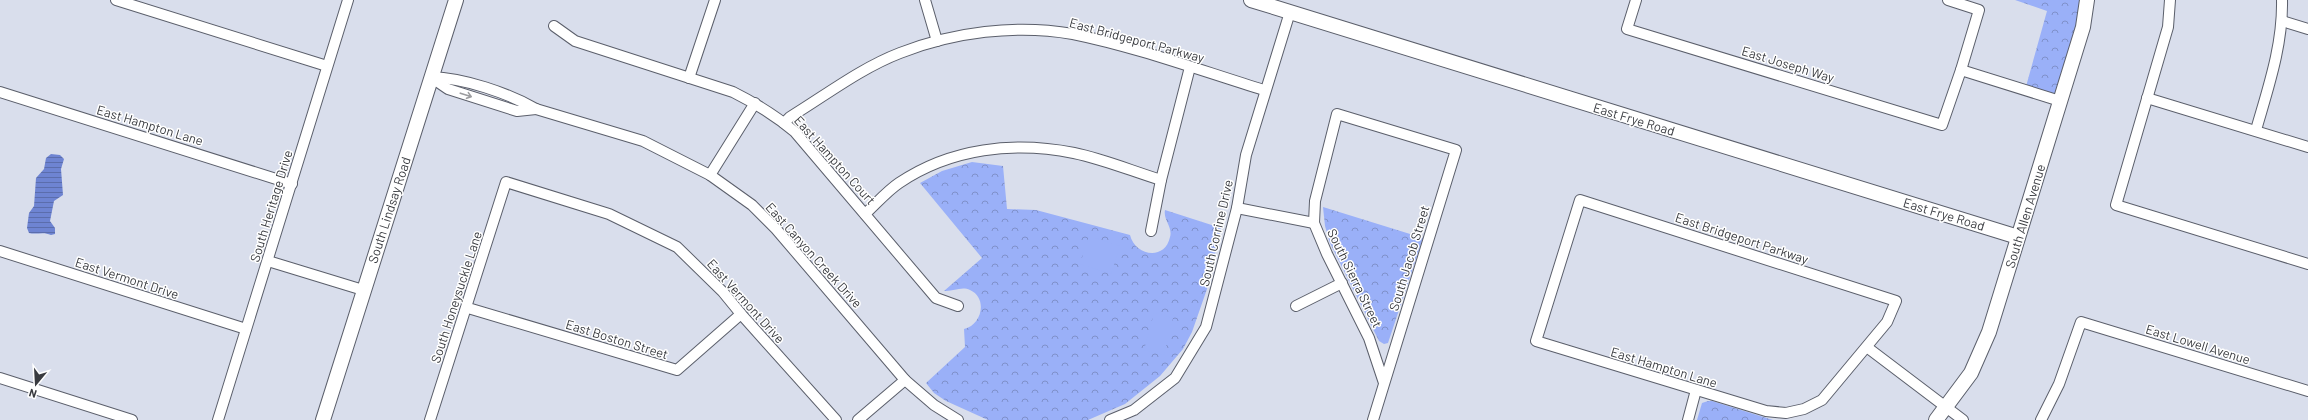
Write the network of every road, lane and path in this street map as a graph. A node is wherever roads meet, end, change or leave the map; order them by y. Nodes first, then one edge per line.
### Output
1 (116, 0) edge
2 (348, 0) edge
3 (456, 0) edge
4 (715, 0) edge
5 (925, 0) edge
6 (1251, 0) edge
7 (1636, 0) edge
8 (1948, 0) edge
9 (2087, 0) edge
10 (2170, 0) edge
11 (2282, 0) edge
12 (1290, 12) junction
13 (2282, 21) junction
14 (554, 26) dead end
15 (2308, 29) edge
16 (937, 41) junction
17 (327, 66) junction
18 (1190, 67) junction
19 (1962, 70) junction
20 (431, 77) junction
21 (689, 78) junction
22 (1264, 90) junction
23 (0, 92) edge
24 (2147, 98) junction
25 (2060, 101) junction
26 (755, 103) junction
27 (1336, 114) joint
28 (784, 123) junction
29 (2256, 130) junction
30 (2308, 147) edge
31 (710, 175) junction
32 (1161, 180) junction
33 (506, 182) joint
34 (292, 184) junction
35 (1237, 208) junction
36 (865, 214) junction
37 (1314, 223) junction
38 (1151, 231) dead end
39 (2018, 237) junction
40 (0, 251) edge
41 (268, 261) junction
42 (2308, 264) edge
43 (1342, 283) junction
44 (363, 290) junction
45 (1896, 301) joint
46 (958, 306) dead end
47 (1296, 306) dead end
48 (468, 308) junction
49 (741, 314) junction
50 (246, 329) junction
51 (1536, 341) joint
52 (1868, 348) junction
53 (0, 378) edge
54 (906, 380) junction
55 (1384, 383) junction
56 (1696, 390) junction
57 (2308, 391) edge
58 (1947, 408) junction
59 (132, 420) edge
60 (218, 420) edge
61 (323, 420) edge
62 (430, 420) edge
63 (836, 420) edge
64 (858, 420) edge
65 (958, 420) edge
66 (1110, 420) edge
67 (1373, 420) edge
68 (1688, 420) edge
69 (1936, 420) edge
70 (1963, 420) edge
71 (2041, 420) edge

1 - 17 street
2 - 17 street, South Heritage Drive
3 - 20 street, South Lindsay Road
4 - 21 street
5 - 16 street
6 - 12 street, East Frye Road
7 - 19 street, East Joseph Way
8 - 19 street
9 - 25 street, South Allen Avenue
10 - 24 street
11 - 13 street
12 - 22 street, South Corrine Drive
12 - 39 street, East Frye Road
13 - 15 street
13 - 29 street
14 - 21 street, East Hampton Court
16 - 18 street, East Bridgeport Parkway
16 - 28 street, East Bridgeport Parkway
17 - 34 street, South Heritage Drive
18 - 22 street, East Bridgeport Parkway
18 - 32 street
19 - 25 street
20 - 31 street, East Canyon Creek Drive
20 - 44 street, South Lindsay Road
21 - 26 street, East Hampton Court
22 - 35 street, South Corrine Drive
23 - 34 street, East Hampton Lane
24 - 29 street
24 - 42 street
25 - 39 street, South Allen Avenue
26 - 28 street, East Hampton Court
26 - 31 street
27 - 37 street, South Sierra Street
27 - 55 street, South Jacob Street
28 - 36 street, East Hampton Court
29 - 30 street
31 - 54 street, East Canyon Creek Drive
32 - 36 street
32 - 38 street
33 - 48 street, South Honeysuckle Lane
33 - 49 street, East Vermont Drive
34 - 41 street, South Heritage Drive
35 - 37 street
35 - 66 street, South Corrine Drive
36 - 46 street, East Hampton Court
37 - 43 street, South Sierra Street
39 - 58 street, South Allen Avenue
40 - 50 street, East Vermont Drive
41 - 44 street
41 - 50 street, South Heritage Drive
43 - 47 street
43 - 55 street, South Sierra Street
44 - 61 street, South Lindsay Road
45 - 51 street, East Bridgeport Parkway
45 - 52 street, East Hampton Lane
48 - 49 street, East Boston Street
48 - 62 street, South Honeysuckle Lane
49 - 63 street, East Vermont Drive
50 - 60 street, South Heritage Drive
51 - 56 street, East Hampton Lane
52 - 56 street, East Hampton Lane
52 - 58 street
53 - 59 street
54 - 64 street
54 - 65 street, East Canyon Creek Drive
55 - 67 street, South Jacob Street
56 - 68 street
57 - 71 street, East Lowell Avenue
58 - 69 street, South Allen Avenue
58 - 70 street

